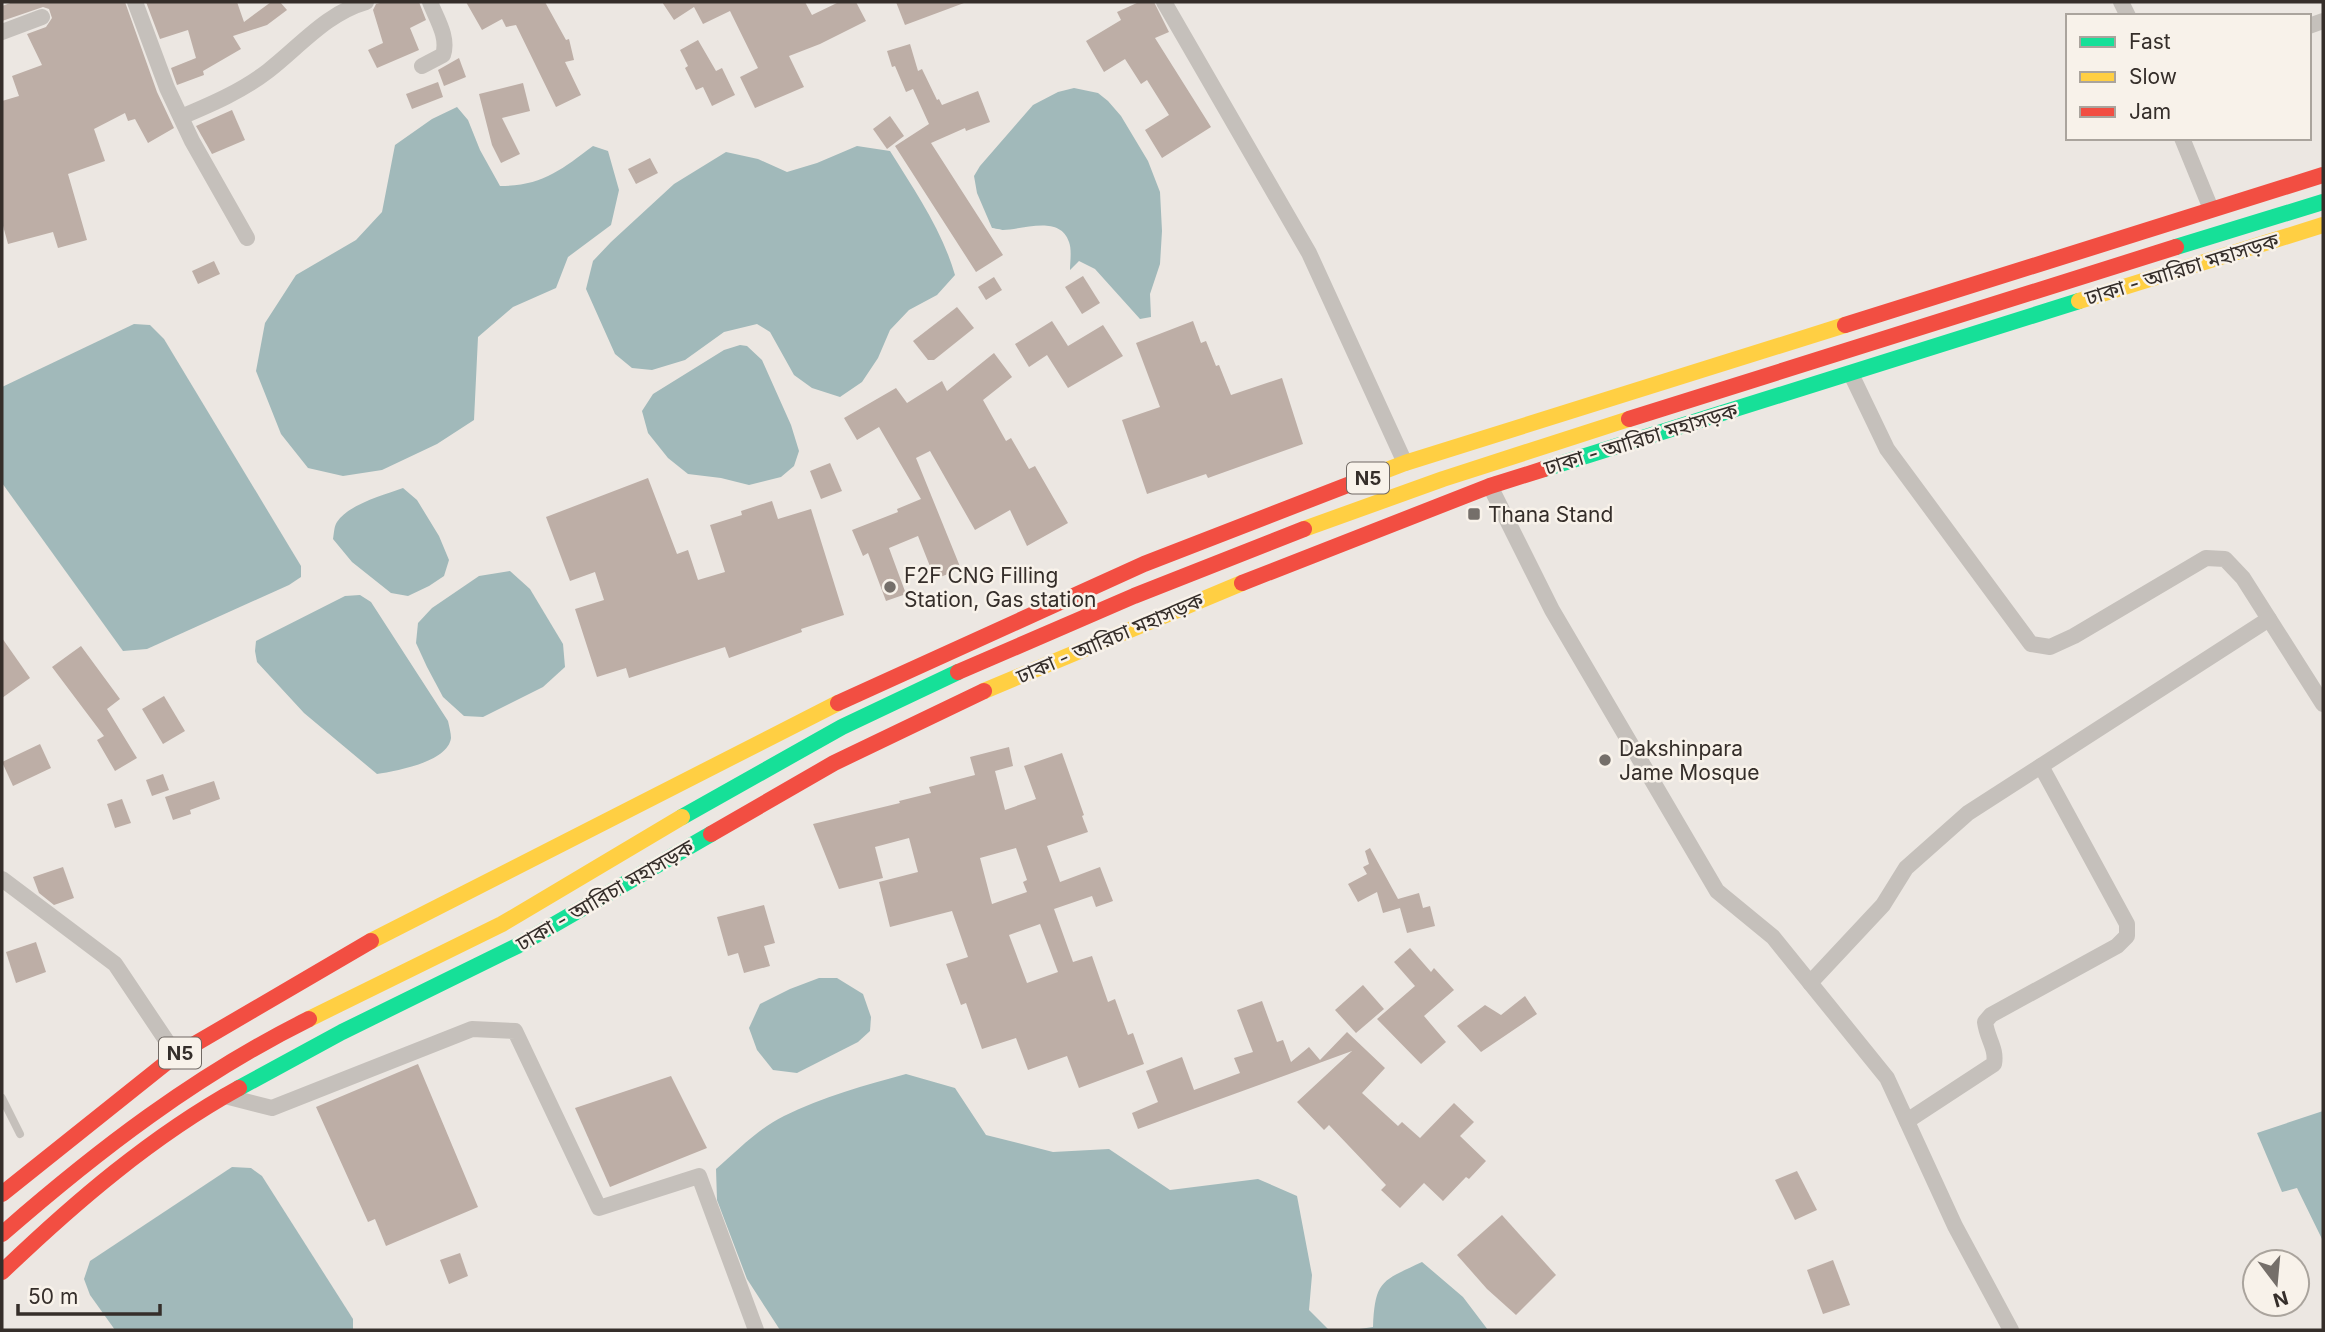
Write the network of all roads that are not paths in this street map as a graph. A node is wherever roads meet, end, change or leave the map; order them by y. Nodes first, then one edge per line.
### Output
1 (135, 2) edge
2 (366, 2) edge
3 (430, 2) edge
4 (1164, 2) edge
5 (42, 16) dead end
6 (2, 32) edge
7 (422, 66) dead end
8 (181, 117) junction
9 (2183, 140) edge
10 (2323, 175) edge
11 (2323, 202) edge
12 (2211, 209) junction
13 (2323, 225) edge
14 (247, 238) dead end
15 (1851, 374) junction
16 (1405, 463) junction
17 (1490, 486) junction
18 (2269, 619) junction
19 (2323, 704) edge
20 (2041, 766) junction
21 (2, 879) edge
22 (1810, 983) junction
23 (176, 1055) junction
24 (225, 1096) junction
25 (2, 1098) edge
26 (1907, 1121) junction
27 (20, 1134) dead end
28 (2, 1194) edge
29 (2, 1234) edge
30 (2, 1272) edge
31 (756, 1330) edge
32 (2011, 1330) edge

1 - 8 street
2 - 8 street
3 - 7 street
4 - 16 street
5 - 6 street
8 - 14 street
9 - 12 street
10 - 12 highway, N5
11 - 29 highway, N5
12 - 16 highway, N5
13 - 15 highway, ঢাকা - আরিচা মহাসড়ক / N5
15 - 17 highway, ঢাকা - আরিচা মহাসড়ক / N5
15 - 18 street
16 - 23 highway, N5
17 - 22 street
17 - 24 highway, ঢাকা - আরিচা মহাসড়ক / N5
18 - 19 street
18 - 20 street
20 - 22 street
20 - 26 street
21 - 23 street
22 - 26 street
23 - 28 highway, N5
24 - 30 highway, ঢাকা - আরিচা মহাসড়ক / N5
24 - 31 street
25 - 27 lane
26 - 32 street

